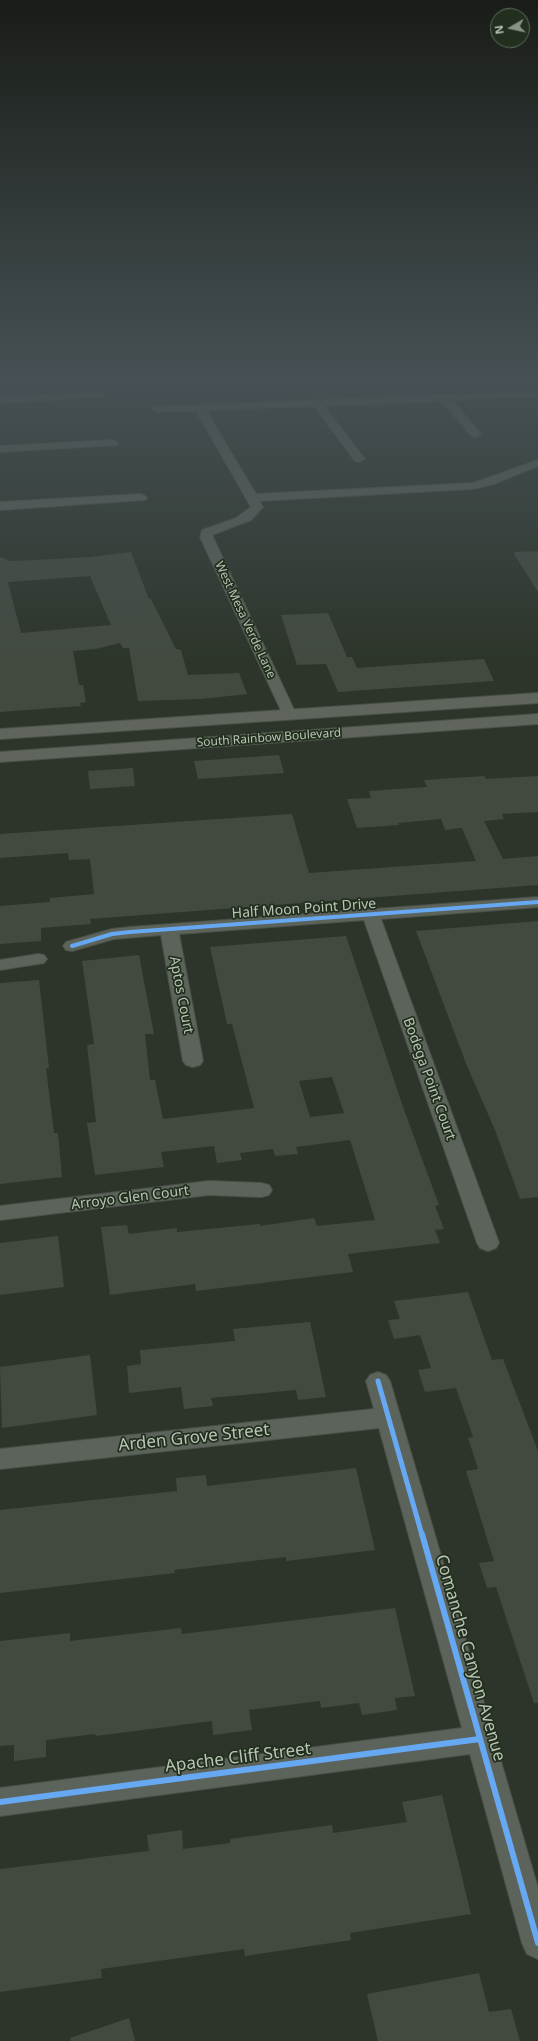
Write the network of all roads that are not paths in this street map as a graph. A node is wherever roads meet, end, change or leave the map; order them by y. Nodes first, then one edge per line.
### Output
1 (239, 475) edge
2 (505, 475) edge
3 (141, 498) dead end
4 (252, 498) junction
5 (0, 506) edge
6 (538, 698) edge
7 (447, 704) junction
8 (289, 714) junction
9 (538, 719) edge
10 (0, 734) edge
11 (301, 736) junction
12 (180, 745) junction
13 (0, 757) edge
14 (538, 902) edge
15 (371, 916) junction
16 (169, 930) junction
17 (72, 946) dead end
18 (38, 959) dead end
19 (0, 965) edge
20 (194, 1061) dead end
21 (261, 1190) dead end
22 (0, 1213) edge
23 (488, 1243) dead end
24 (378, 1381) dead end
25 (388, 1418) junction
26 (0, 1459) edge
27 (480, 1739) junction
28 (0, 1802) edge
29 (538, 1943) edge

1 - 4 street
2 - 4 street
3 - 5 street
4 - 8 street, West Mesa Verde Lane
6 - 7 main road, South Rainbow Boulevard
7 - 8 main road, South Rainbow Boulevard
7 - 11 main road
8 - 10 main road, South Rainbow Boulevard
8 - 12 main road
9 - 11 main road, South Rainbow Boulevard
11 - 12 main road, South Rainbow Boulevard
12 - 13 main road, South Rainbow Boulevard
14 - 15 street, Half Moon Point Drive
15 - 16 street, Half Moon Point Drive
15 - 23 street, Bodega Point Court
16 - 17 street, Half Moon Point Drive
16 - 20 street, Aptos Court
18 - 19 street
21 - 22 street, Arroyo Glen Court
24 - 25 street, Comanche Canyon Avenue
25 - 26 street, Arden Grove Street
25 - 27 street, Comanche Canyon Avenue
27 - 28 street, Apache Cliff Street
27 - 29 street, Comanche Canyon Avenue

